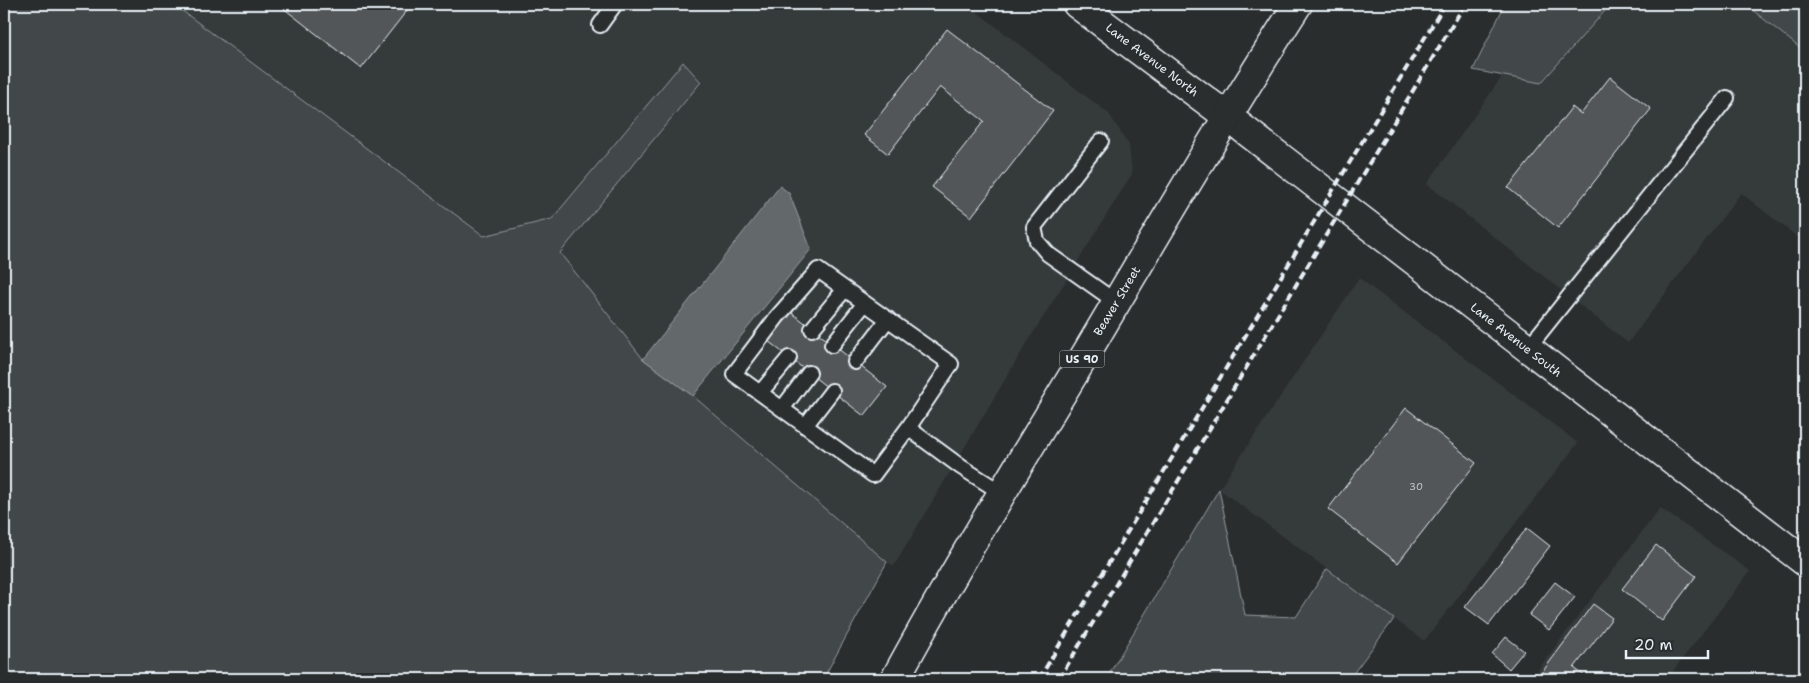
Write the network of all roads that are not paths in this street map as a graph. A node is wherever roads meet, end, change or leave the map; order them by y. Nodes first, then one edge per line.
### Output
1 (615, 4) edge
2 (1077, 4) edge
3 (1298, 4) edge
4 (600, 25) dead end
5 (1727, 98) dead end
6 (1228, 117) junction
7 (1101, 141) dead end
8 (845, 289) junction
9 (1116, 302) junction
10 (865, 303) junction
11 (888, 319) junction
12 (812, 329) dead end
13 (832, 345) dead end
14 (1528, 348) junction
15 (789, 358) dead end
16 (855, 362) dead end
17 (809, 373) dead end
18 (832, 391) dead end
19 (760, 393) junction
20 (782, 409) junction
21 (805, 426) junction
22 (908, 428) junction
23 (1002, 492) junction
24 (1805, 562) edge
25 (895, 679) edge

1 - 4 lane
2 - 6 main road, Lane Avenue North
3 - 6 main road, Beaver Street / US 90
5 - 14 lane
6 - 9 main road, Beaver Street / US 90
6 - 14 main road, Lane Avenue South
7 - 9 lane
8 - 10 lane
8 - 12 lane
8 - 19 lane
9 - 23 main road, Beaver Street / US 90
10 - 11 lane
10 - 13 lane
11 - 16 lane
11 - 22 lane
14 - 24 main road, Lane Avenue South
15 - 19 lane
17 - 20 lane
18 - 21 lane
19 - 20 lane
20 - 21 lane
21 - 22 lane
22 - 23 lane
23 - 25 main road, Beaver Street / US 90

